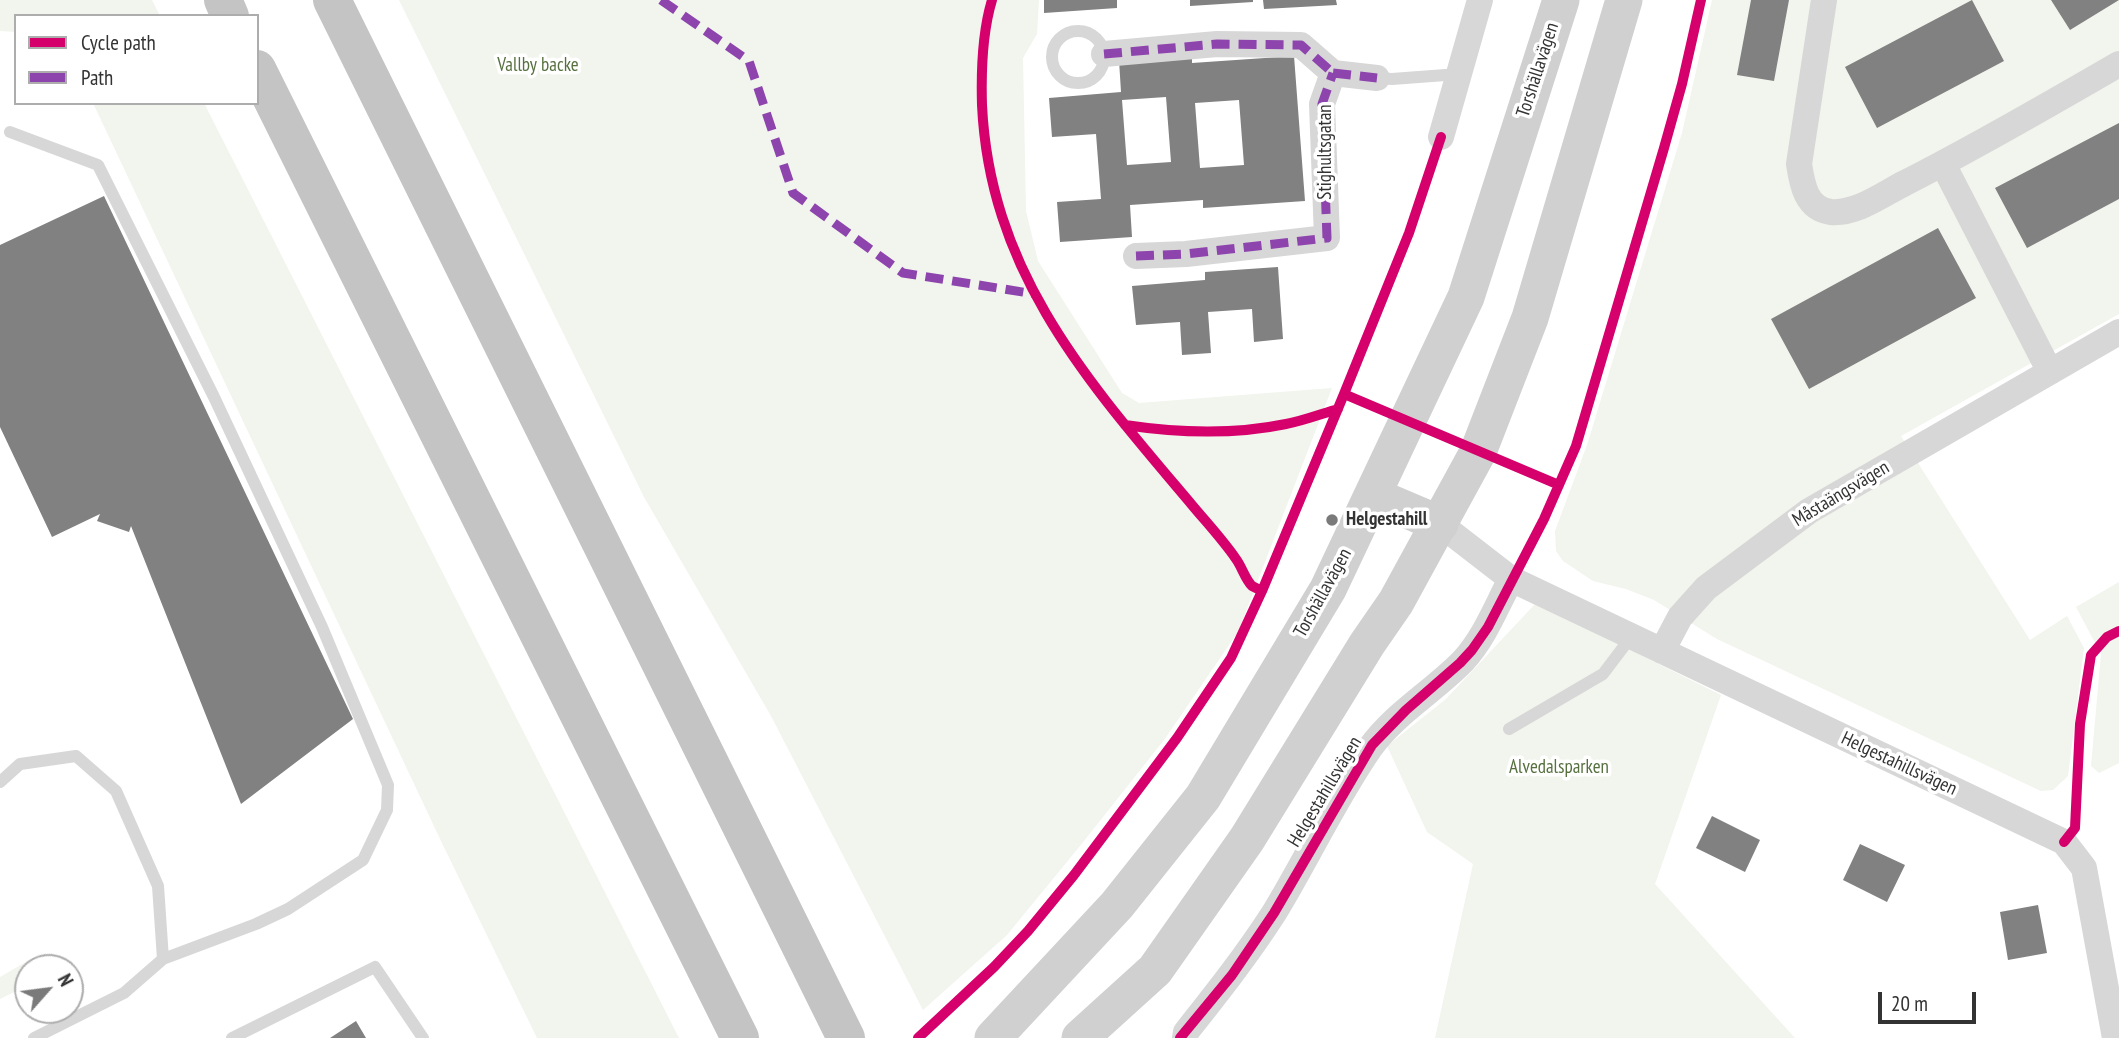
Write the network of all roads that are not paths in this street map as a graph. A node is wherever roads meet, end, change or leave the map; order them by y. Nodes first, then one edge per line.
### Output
1 (332, 0) edge
2 (1479, 0) edge
3 (1561, 0) edge
4 (1624, 0) edge
5 (1824, 0) edge
6 (1104, 54) junction
7 (2119, 65) edge
8 (259, 73) edge
9 (1333, 73) junction
10 (1459, 74) junction
11 (1377, 78) joint
12 (10, 132) dead end
13 (1441, 137) dead end
14 (1943, 164) junction
15 (1136, 256) dead end
16 (2119, 332) edge
17 (2050, 372) junction
18 (1374, 496) junction
19 (1440, 524) junction
20 (1511, 579) junction
21 (1632, 637) junction
22 (1662, 651) junction
23 (1509, 729) dead end
24 (0, 782) edge
25 (163, 958) junction
26 (34, 1038) edge
27 (232, 1038) edge
28 (423, 1038) edge
29 (740, 1038) edge
30 (846, 1038) edge
31 (993, 1038) edge
32 (1080, 1038) edge
33 (1185, 1038) edge
34 (2115, 1038) edge

1 - 30 highway
2 - 10 street
3 - 18 main road, Torshällavägen
4 - 19 main road
5 - 14 street
6 - 6 lane
6 - 9 street
7 - 14 street
8 - 29 highway
9 - 11 street
9 - 15 street, Stighultsgatan
10 - 11 lane
10 - 13 street
12 - 25 lane
14 - 17 street
16 - 17 street, Måstaängsvägen
17 - 22 street, Måstaängsvägen
18 - 19 main road
18 - 31 main road, Torshällavägen
19 - 20 street, Helgestahillsvägen
19 - 32 main road
20 - 21 street, Helgestahillsvägen
20 - 33 street, Helgestahillsvägen
21 - 22 street, Helgestahillsvägen
21 - 23 lane
22 - 34 street, Helgestahillsvägen
24 - 25 lane
25 - 26 lane
27 - 28 lane

